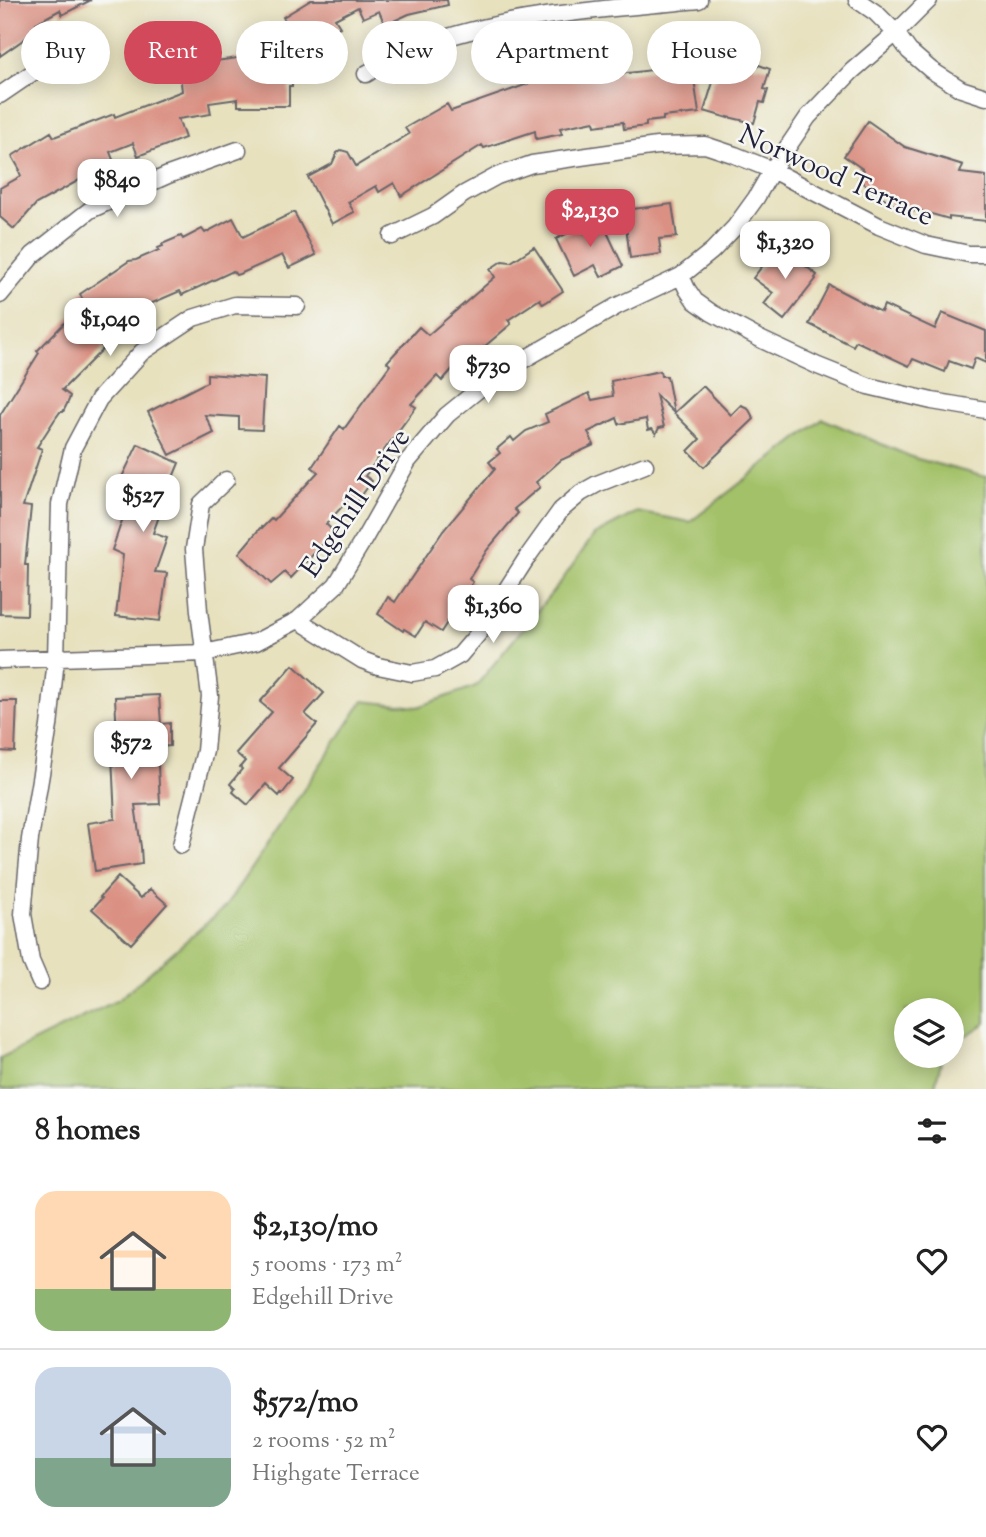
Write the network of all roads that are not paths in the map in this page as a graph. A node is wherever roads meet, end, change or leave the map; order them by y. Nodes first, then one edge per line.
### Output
1 (699, 0) edge
2 (857, 0) edge
3 (929, 0) edge
4 (895, 33) junction
5 (457, 35) edge
6 (21, 81) edge
7 (0, 95) edge
8 (986, 97) edge
9 (238, 150) dead end
10 (772, 170) junction
11 (392, 236) dead end
12 (986, 254) edge
13 (681, 276) junction
14 (0, 295) edge
15 (297, 306) dead end
16 (986, 410) edge
17 (645, 465) dead end
18 (226, 480) dead end
19 (298, 620) junction
20 (204, 653) junction
21 (56, 659) junction
22 (0, 660) edge
23 (181, 845) dead end
24 (40, 982) dead end

1 - 5 street
2 - 4 street
3 - 4 street, Edgehill Drive
4 - 8 street
4 - 10 street, Edgehill Drive
6 - 7 street
9 - 14 street
10 - 11 street, Norwood Terrace
10 - 12 street, Norwood Terrace
10 - 13 street, Edgehill Drive
13 - 16 street
13 - 19 street, Edgehill Drive
15 - 21 street
17 - 19 street
18 - 20 street
19 - 20 street, Edgehill Drive
20 - 21 street, Edgehill Drive
20 - 23 street
21 - 22 street, Edgehill Drive
21 - 24 street

